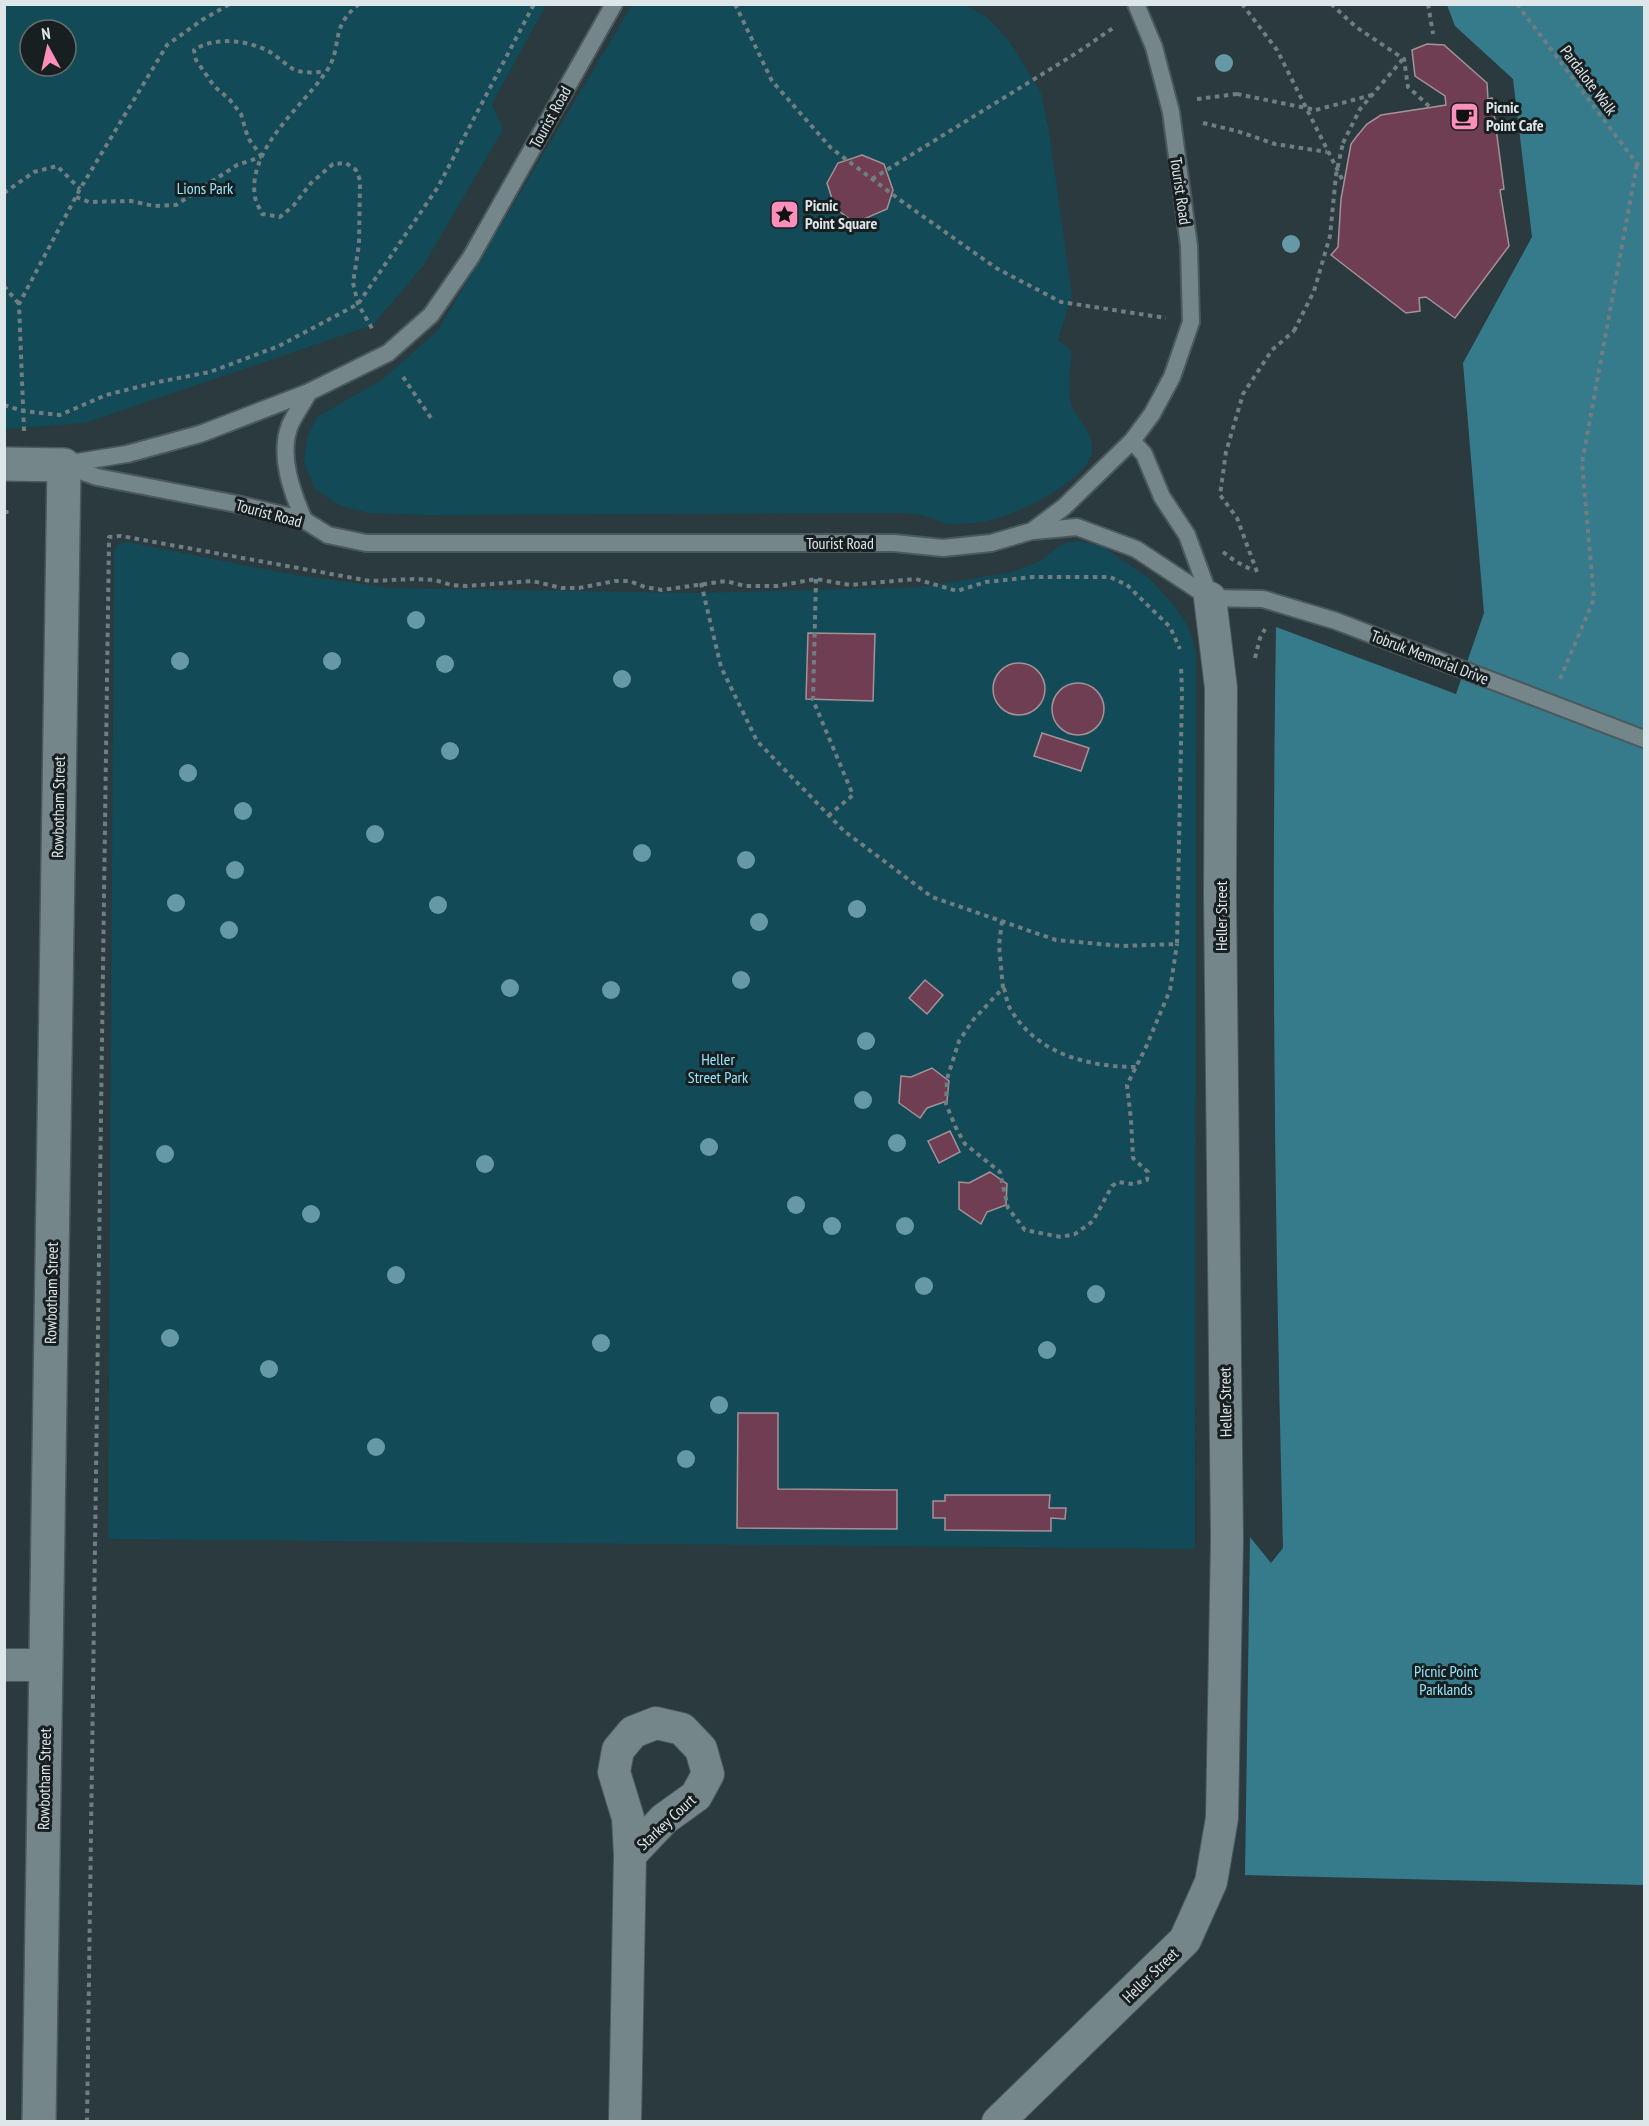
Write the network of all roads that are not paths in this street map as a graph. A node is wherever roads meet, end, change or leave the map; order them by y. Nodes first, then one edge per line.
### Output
1 (614, 4) edge
2 (1138, 7) edge
3 (309, 392) junction
4 (1132, 441) junction
5 (15, 452) edge
6 (64, 465) junction
7 (304, 520) junction
8 (1032, 531) junction
9 (1210, 598) junction
10 (1644, 739) edge
11 (4, 1665) edge
12 (46, 1665) junction
13 (630, 1855) dead end
14 (39, 2121) edge
15 (625, 2121) edge
16 (998, 2121) edge

1 - 3 lane, Tourist Road
2 - 4 lane, Tourist Road
3 - 6 lane, Tourist Road
3 - 7 lane
4 - 8 lane, Tourist Road
4 - 9 lane, Heller Street
5 - 6 street, Tourist Road
6 - 7 lane, Tourist Road
6 - 12 street, Rowbotham Street
7 - 8 lane, Tourist Road
8 - 9 lane
9 - 10 lane, Tobruk Memorial Drive
9 - 16 street, Heller Street
11 - 12 street
12 - 14 street, Rowbotham Street
13 - 15 street, Starkey Court

